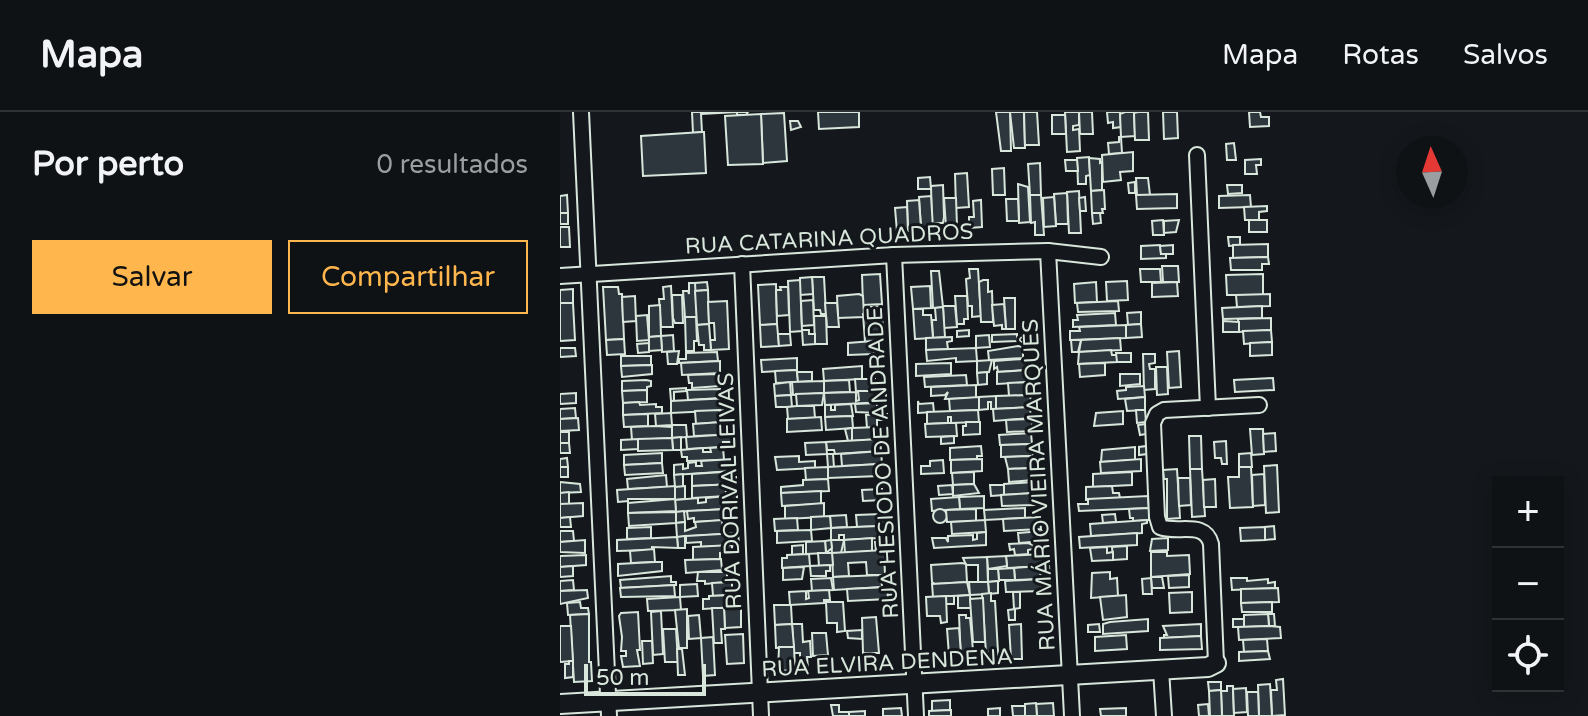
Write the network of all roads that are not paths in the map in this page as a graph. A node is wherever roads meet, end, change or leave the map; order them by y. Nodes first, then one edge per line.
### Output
1 (581, 112) edge
2 (1197, 155) dead end
3 (1048, 251) junction
4 (894, 255) junction
5 (1101, 257) dead end
6 (742, 264) junction
7 (589, 275) junction
8 (560, 276) edge
9 (1259, 405) dead end
10 (1208, 408) junction
11 (1216, 663) joint
12 (1161, 670) junction
13 (1070, 675) junction
14 (914, 683) junction
15 (760, 693) junction
16 (560, 704) edge
17 (608, 709) edge
18 (761, 716) edge
19 (916, 716) edge
20 (1072, 716) edge
21 (1164, 716) edge

1 - 7 street
2 - 10 street
3 - 4 street, RUA CATARINA QUADROS
3 - 5 street, RUA CATARINA QUADROS
3 - 13 street, RUA MÁRIO VIEIRA MARQUÊS
4 - 6 street, RUA CATARINA QUADROS
4 - 14 street, RUA HESIODO DE ANDRADE
6 - 7 street, RUA CATARINA QUADROS
6 - 15 street, RUA DORIVAL LEIVAS
7 - 8 street, RUA CATARINA QUADROS
7 - 17 street
9 - 10 street
10 - 11 street
11 - 12 street, RUA ELVIRA DENDENA
12 - 13 street, RUA ELVIRA DENDENA
12 - 21 street
13 - 14 street, RUA ELVIRA DENDENA
13 - 20 street, RUA MÁRIO VIEIRA MARQUÊS
14 - 15 street, RUA ELVIRA DENDENA
14 - 19 street, RUA HESIODO DE ANDRADE
15 - 17 street, RUA ELVIRA DENDENA
15 - 18 street, RUA DORIVAL LEIVAS
16 - 17 street, RUA ELVIRA DENDENA

